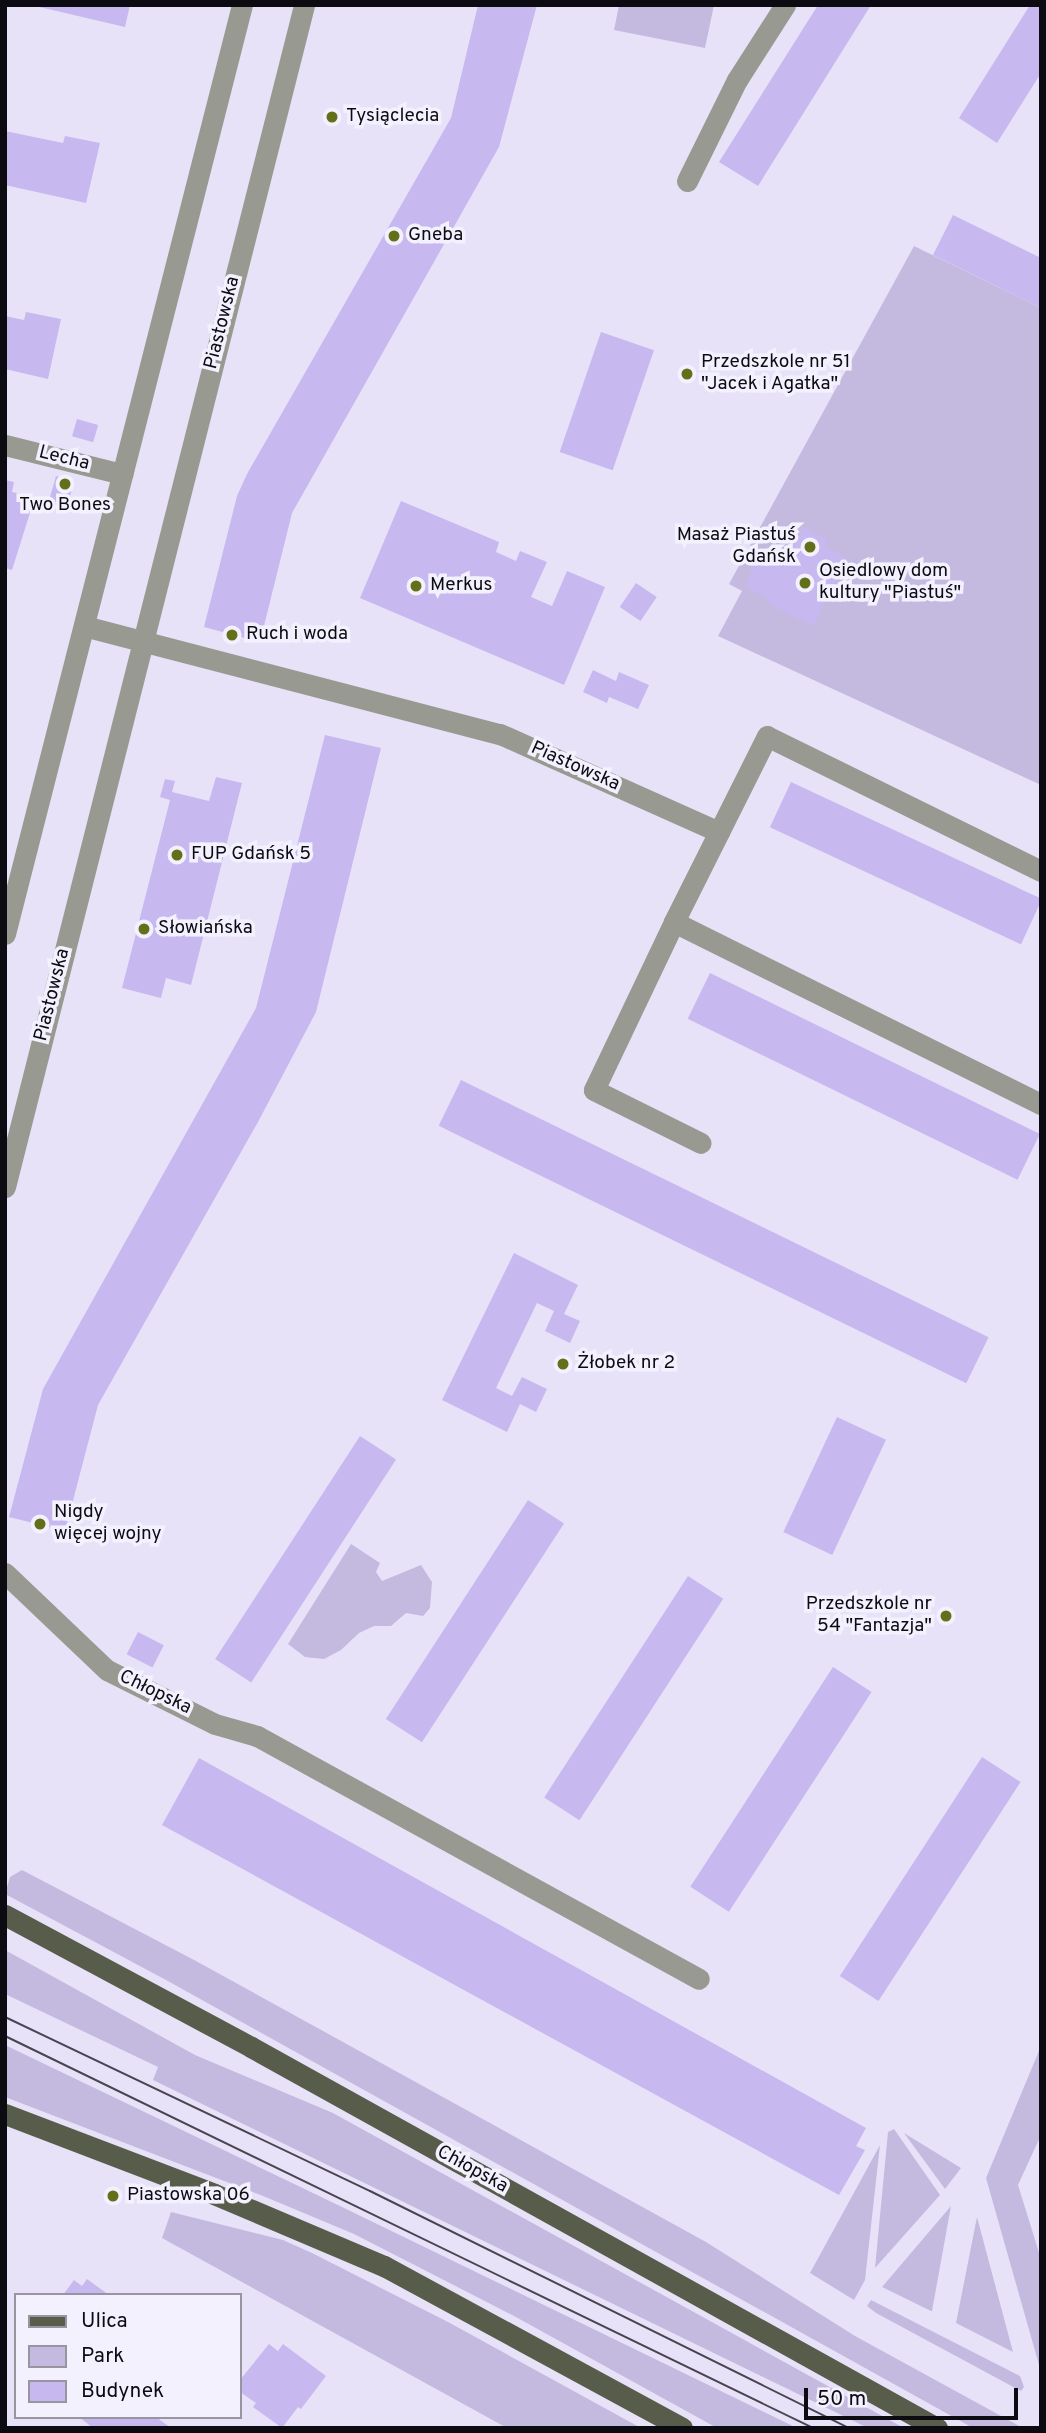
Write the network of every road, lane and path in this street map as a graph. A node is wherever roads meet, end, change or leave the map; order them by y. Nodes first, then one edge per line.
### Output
1 (242, 5) edge
2 (304, 5) edge
3 (785, 5) edge
4 (687, 181) dead end
5 (5, 444) edge
6 (122, 474) junction
7 (84, 626) junction
8 (143, 641) junction
9 (719, 832) junction
10 (1041, 871) edge
11 (674, 922) junction
12 (5, 934) edge
13 (1041, 1104) edge
14 (701, 1143) dead end
15 (5, 1186) edge
16 (5, 1573) edge
17 (5, 1915) edge
18 (699, 1979) dead end
19 (5, 2114) edge
20 (682, 2428) edge
21 (937, 2428) edge

1 - 6 street
2 - 8 street, Piastowska
3 - 4 street
5 - 6 street, Lecha
6 - 7 street
7 - 8 street, Piastowska
7 - 12 street
8 - 9 street, Piastowska
8 - 15 street, Piastowska
9 - 10 street
9 - 11 street
11 - 13 street
11 - 14 street
16 - 18 street, Chłopska
17 - 21 main road, Chłopska
19 - 20 main road

